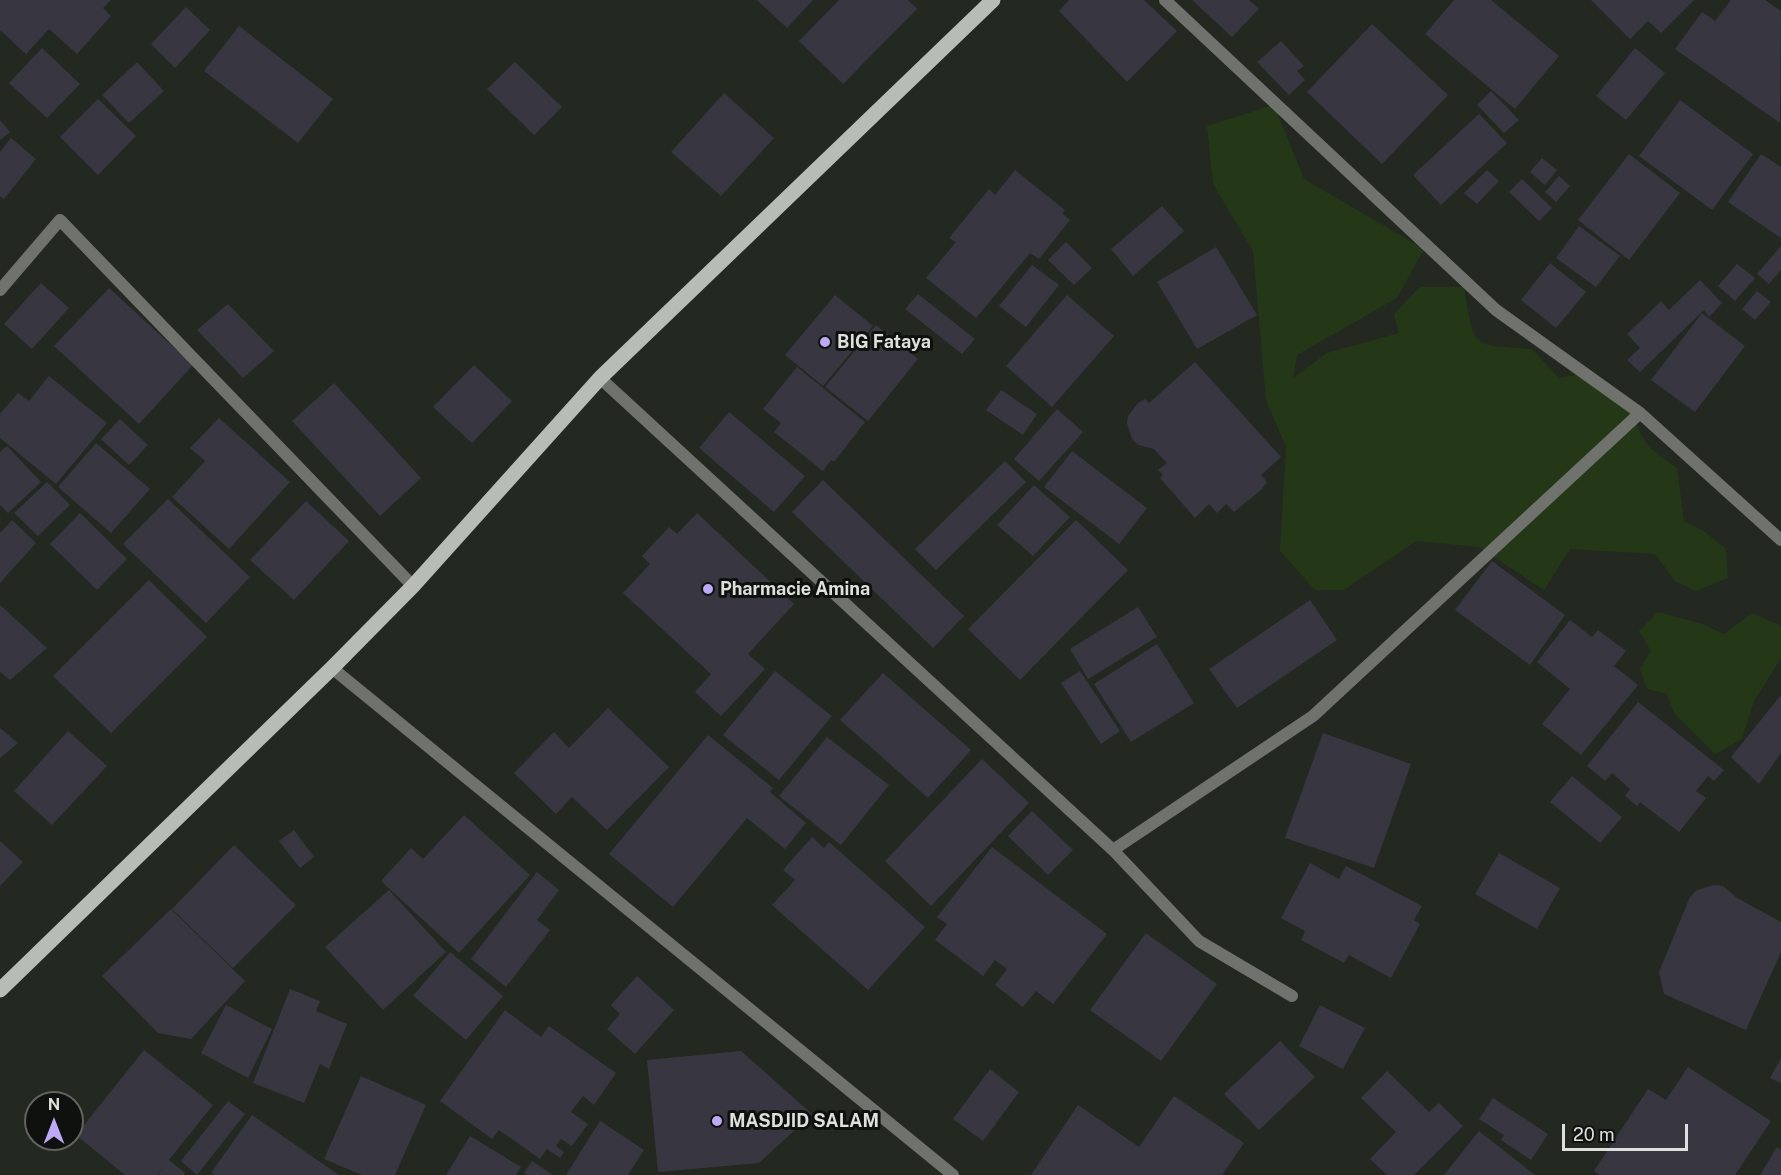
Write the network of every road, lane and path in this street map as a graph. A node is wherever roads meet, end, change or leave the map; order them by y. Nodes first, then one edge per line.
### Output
1 (993, 0) edge
2 (1165, 0) edge
3 (0, 290) edge
4 (600, 378) junction
5 (1640, 413) junction
6 (1781, 540) edge
7 (413, 585) junction
8 (332, 668) junction
9 (1113, 850) junction
10 (0, 990) edge
11 (1292, 996) dead end
12 (953, 1175) edge

1 - 4 main road
2 - 5 street
3 - 7 street
4 - 7 main road
4 - 9 street
5 - 6 street
5 - 9 street
7 - 8 main road
8 - 10 main road
8 - 12 street
9 - 11 street

